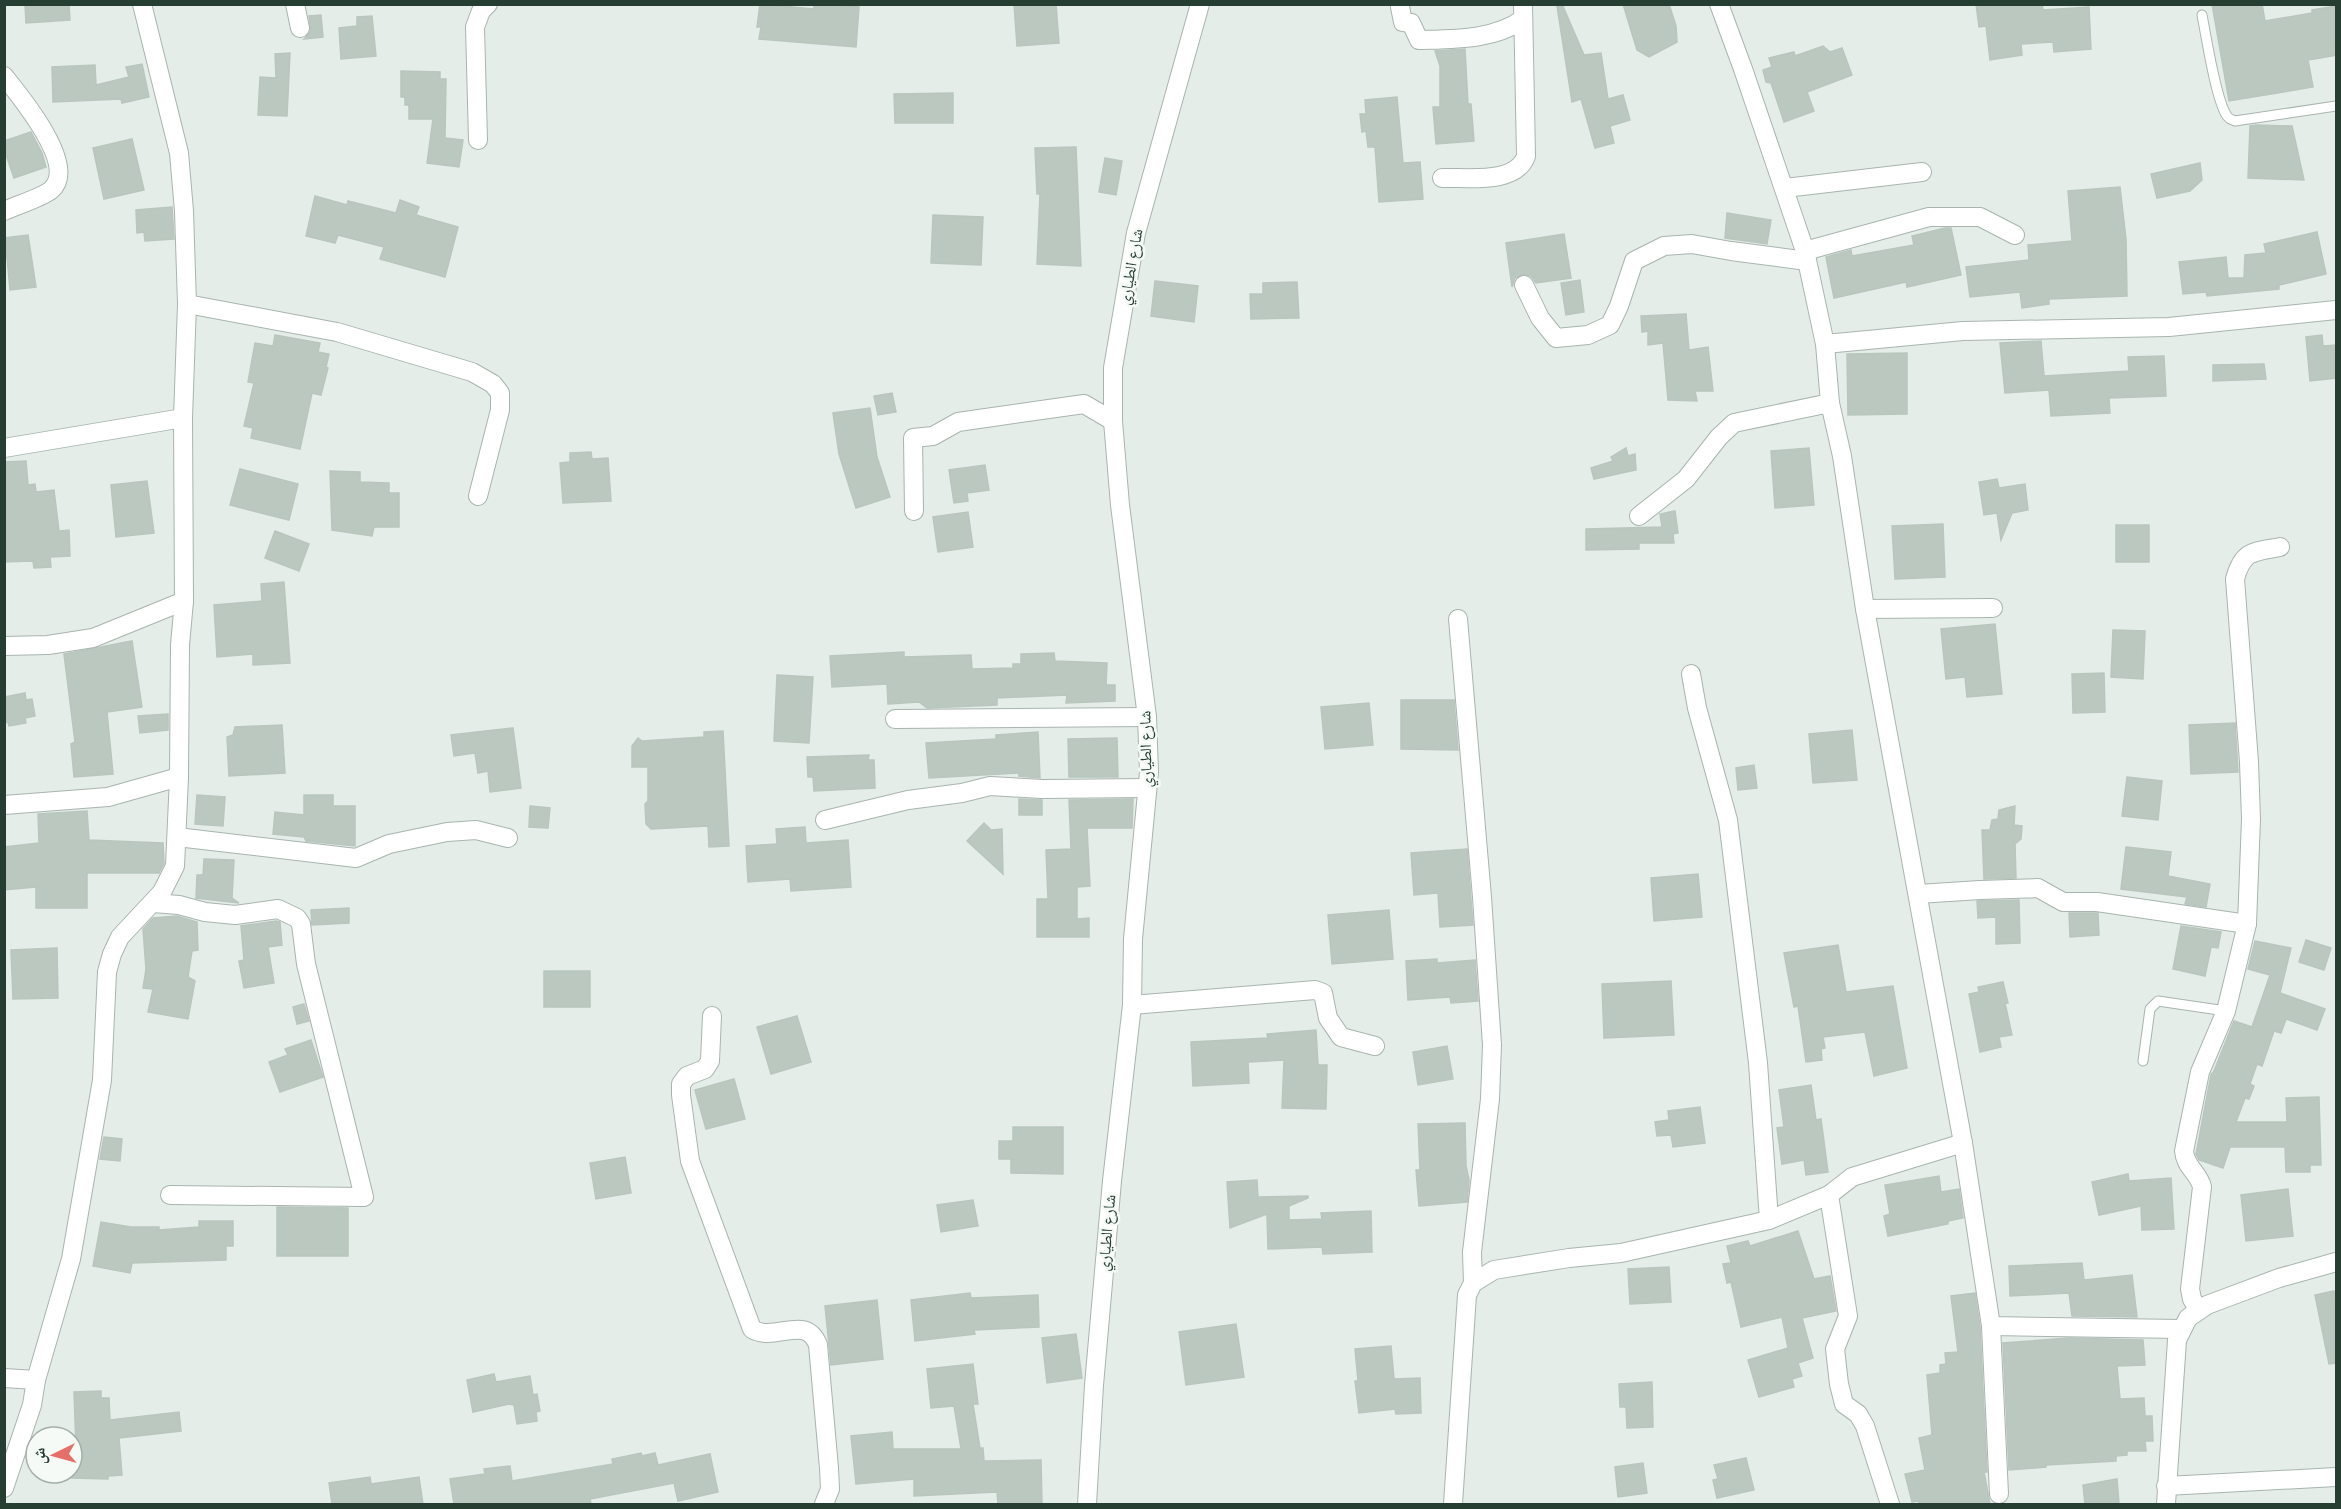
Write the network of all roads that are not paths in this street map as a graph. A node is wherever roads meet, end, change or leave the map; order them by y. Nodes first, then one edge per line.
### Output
1 (142, 4) edge
2 (295, 4) edge
3 (488, 4) edge
4 (1200, 4) edge
5 (1719, 4) edge
6 (1400, 7) dead end
7 (1523, 12) edge
8 (2202, 15) dead end
9 (300, 28) dead end
10 (4, 76) edge
11 (2337, 106) edge
12 (478, 140) dead end
13 (1922, 172) dead end
14 (1442, 178) dead end
15 (1785, 189) junction
16 (4, 211) edge
17 (2015, 235) dead end
18 (1806, 256) junction
19 (1524, 285) dead end
20 (187, 304) junction
21 (2337, 310) edge
22 (1824, 344) junction
23 (1830, 403) junction
24 (183, 418) junction
25 (1113, 421) junction
26 (4, 448) edge
27 (478, 496) dead end
28 (914, 511) dead end
29 (1639, 516) dead end
30 (2280, 547) dead end
31 (184, 601) junction
32 (1992, 608) dead end
33 (1865, 609) junction
34 (1458, 619) dead end
35 (4, 646) edge
36 (1691, 674) dead end
37 (1147, 717) junction
38 (895, 719) dead end
39 (179, 777) junction
40 (1147, 788) junction
41 (4, 806) edge
42 (825, 820) dead end
43 (177, 837) junction
44 (508, 838) dead end
45 (1918, 894) junction
46 (153, 903) junction
47 (2247, 924) junction
48 (1132, 1005) junction
49 (2226, 1011) junction
50 (712, 1016) dead end
51 (1375, 1046) dead end
52 (2143, 1061) dead end
53 (1963, 1143) junction
54 (170, 1195) dead end
55 (1829, 1195) junction
56 (1769, 1221) junction
57 (2337, 1262) edge
58 (1473, 1283) junction
59 (2198, 1310) junction
60 (1991, 1326) junction
61 (2181, 1329) junction
62 (4, 1378) edge
63 (36, 1380) junction
64 (2337, 1477) edge
65 (2166, 1486) junction
66 (4, 1488) edge
67 (1999, 1494) dead end
68 (824, 1504) edge
69 (1087, 1504) edge
70 (1453, 1504) edge
71 (1890, 1504) edge
72 (2166, 1504) edge

1 - 20 street
2 - 9 street
3 - 12 street
4 - 25 street, شارع الطياري
5 - 15 street
6 - 7 street
7 - 14 street
8 - 11 lane
10 - 16 street
13 - 15 street
15 - 18 street
17 - 18 street
18 - 19 street
18 - 22 street
20 - 24 street
20 - 27 street
21 - 22 street
22 - 23 street
23 - 29 street
23 - 33 street
24 - 26 street
24 - 31 street
25 - 28 street
25 - 37 street, شارع الطياري
30 - 47 street
31 - 35 street
31 - 39 street
32 - 33 street
33 - 45 street
34 - 58 street
36 - 56 street
37 - 38 street
37 - 40 street, شارع الطياري
39 - 41 street
39 - 43 street
40 - 42 street
40 - 48 street, شارع الطياري
43 - 44 street
43 - 46 street
45 - 47 street
45 - 53 street
46 - 54 street
46 - 63 street
47 - 49 street
48 - 51 street
48 - 69 street, شارع الطياري
49 - 52 lane
49 - 59 street
50 - 68 street
53 - 55 street
53 - 60 street
55 - 56 street
55 - 71 street
56 - 58 street
57 - 59 street
58 - 70 street
59 - 61 street
60 - 61 street
60 - 67 street
61 - 65 street
62 - 63 street
63 - 66 street
64 - 65 street
65 - 72 street

